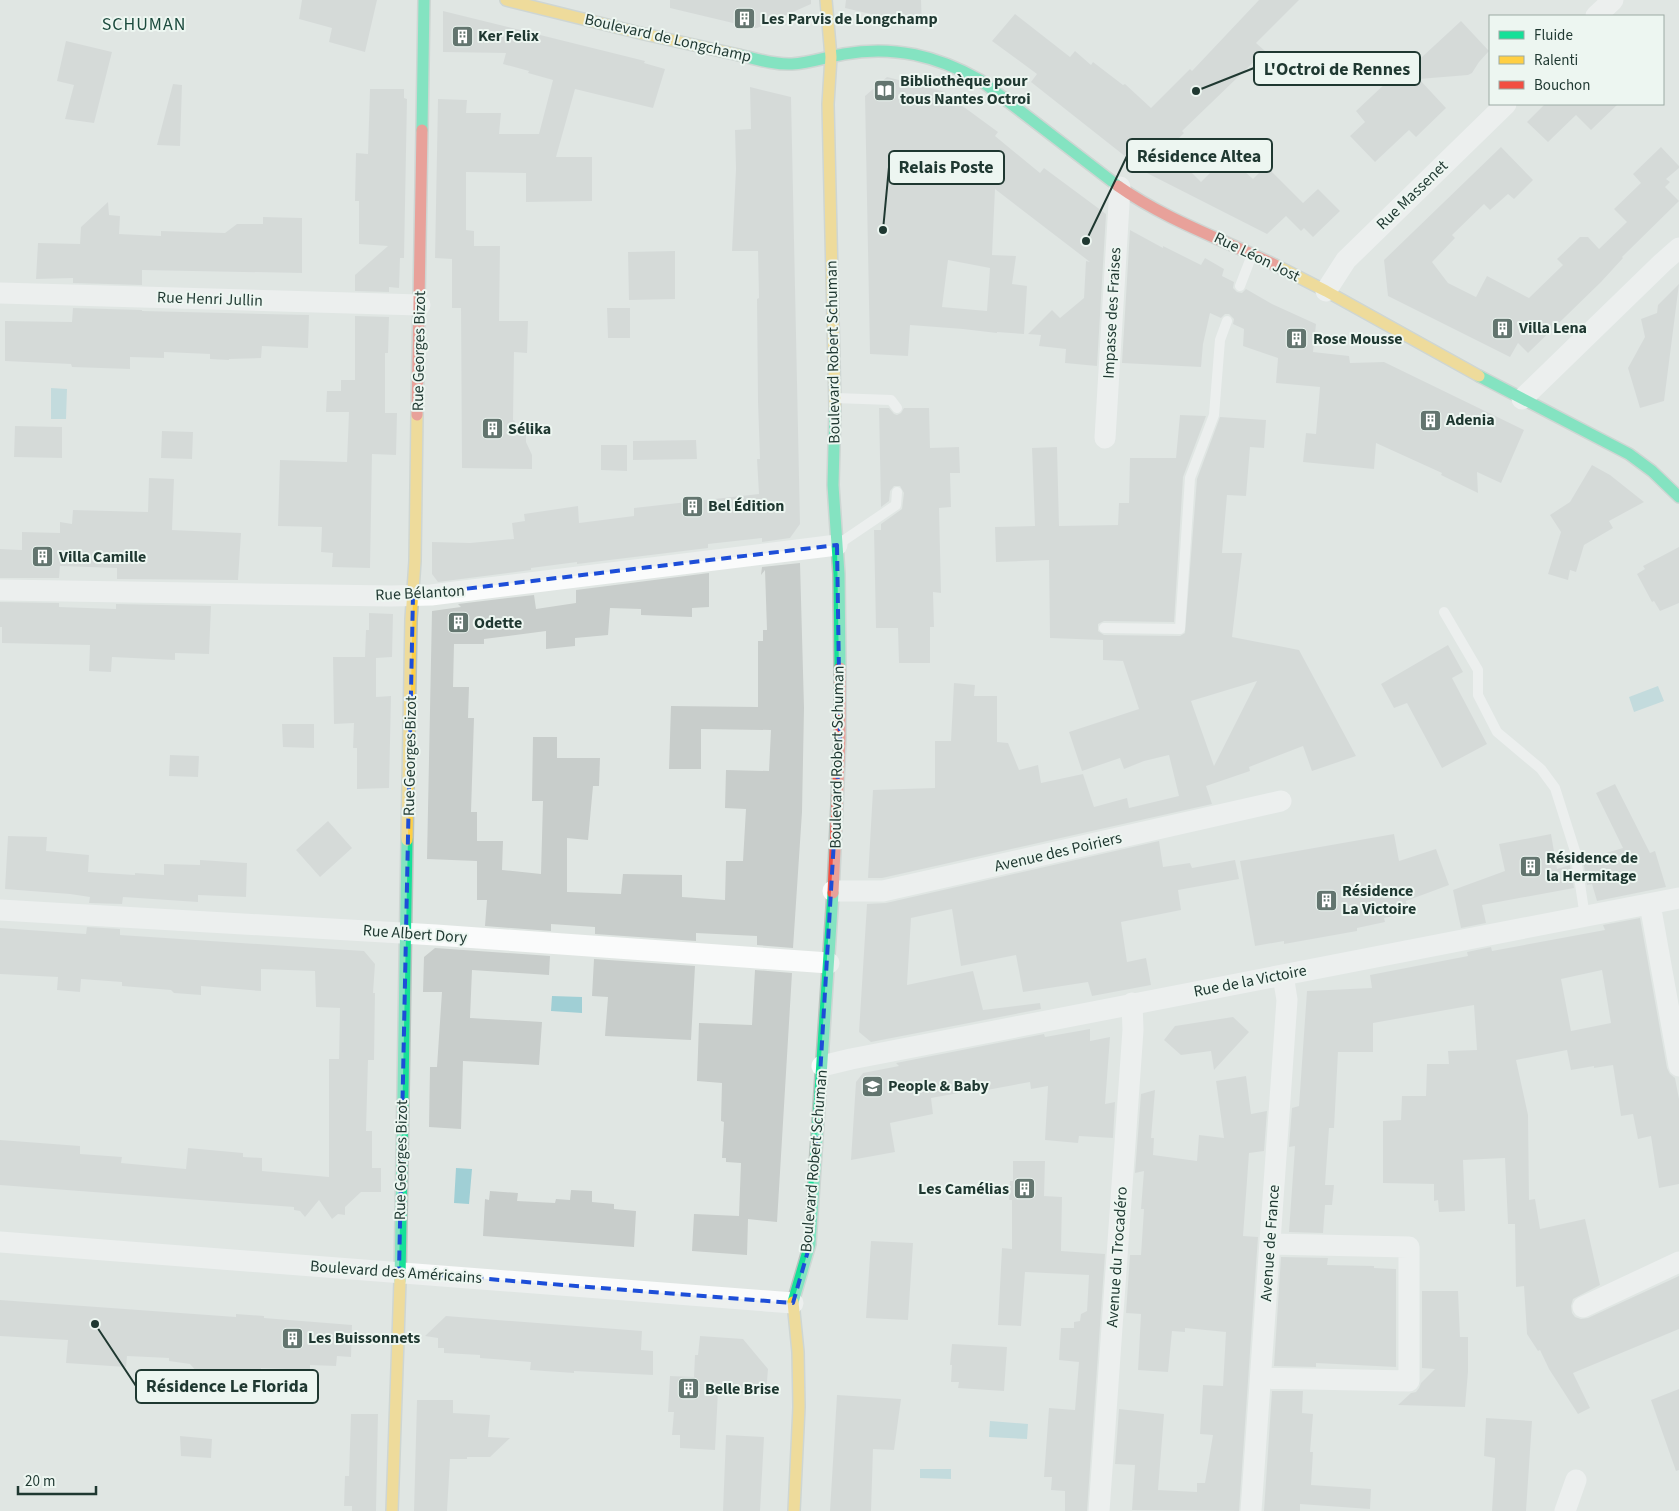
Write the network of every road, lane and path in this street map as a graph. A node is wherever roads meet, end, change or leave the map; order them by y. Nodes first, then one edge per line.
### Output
1 (424, 0) edge
2 (506, 0) edge
3 (826, 0) edge
4 (1613, 0) edge
5 (1597, 15) edge
6 (831, 57) junction
7 (1505, 105) edge
8 (1120, 187) junction
9 (1679, 248) edge
10 (1252, 254) junction
11 (1240, 286) dead end
12 (1326, 291) junction
13 (0, 293) edge
14 (420, 305) junction
15 (1227, 321) dead end
16 (835, 398) junction
17 (1522, 399) junction
18 (897, 408) dead end
19 (1105, 438) dead end
20 (897, 492) dead end
21 (1679, 496) edge
22 (837, 545) junction
23 (0, 590) edge
24 (413, 595) junction
25 (1444, 612) dead end
26 (1104, 628) dead end
27 (1281, 801) dead end
28 (833, 891) junction
29 (1679, 898) edge
30 (1650, 904) junction
31 (0, 910) edge
32 (1585, 917) junction
33 (406, 933) junction
34 (829, 963) junction
35 (1283, 975) junction
36 (1132, 1003) junction
37 (822, 1066) junction
38 (1679, 1066) edge
39 (0, 1242) edge
40 (1270, 1244) junction
41 (1679, 1262) edge
42 (399, 1272) junction
43 (793, 1303) junction
44 (1584, 1307) dead end
45 (1261, 1378) junction
46 (1576, 1480) dead end
47 (392, 1511) edge
48 (794, 1511) edge
49 (1099, 1511) edge
50 (1251, 1511) edge
51 (1565, 1511) edge

1 - 14 street, Rue Georges Bizot
2 - 6 street, Boulevard de Longchamp
3 - 6 street, Boulevard Robert Schuman
4 - 5 street
6 - 8 street, Rue Léon Jost
6 - 16 street, Boulevard Robert Schuman
7 - 12 street, Rue Massenet
8 - 10 street, Rue Léon Jost
8 - 19 street, Impasse des Fraises
9 - 17 street
10 - 11 lane
10 - 12 street, Rue Léon Jost
12 - 17 street, Rue Léon Jost
13 - 14 street, Rue Henri Jullin
14 - 24 street, Rue Georges Bizot
15 - 26 lane
16 - 18 lane
16 - 22 street, Boulevard Robert Schuman
17 - 21 street, Rue Léon Jost
20 - 22 lane
22 - 24 street, Rue Bélanton
22 - 28 street, Boulevard Robert Schuman
23 - 24 street, Rue Bélanton
24 - 33 street, Rue Georges Bizot
25 - 32 lane
27 - 28 street, Avenue des Poiriers
28 - 34 street, Boulevard Robert Schuman
29 - 30 street, Rue de la Victoire
30 - 32 street, Rue de la Victoire
30 - 38 street
31 - 33 street, Rue Albert Dory
32 - 35 street, Rue de la Victoire
33 - 34 street, Rue Albert Dory
33 - 42 street, Rue Georges Bizot
34 - 37 street, Boulevard Robert Schuman
35 - 36 street, Rue de la Victoire
35 - 40 street, Avenue de France
36 - 37 street, Rue de la Victoire
36 - 49 street, Avenue du Trocadéro
37 - 43 street, Boulevard Robert Schuman
39 - 42 street, Boulevard des Américains
40 - 45 street, Avenue de France
40 - 45 street
41 - 44 street
42 - 43 street, Boulevard des Américains
42 - 47 street, Rue Georges Bizot
43 - 48 street, Boulevard Robert Schuman
45 - 50 street, Avenue de France
46 - 51 street

